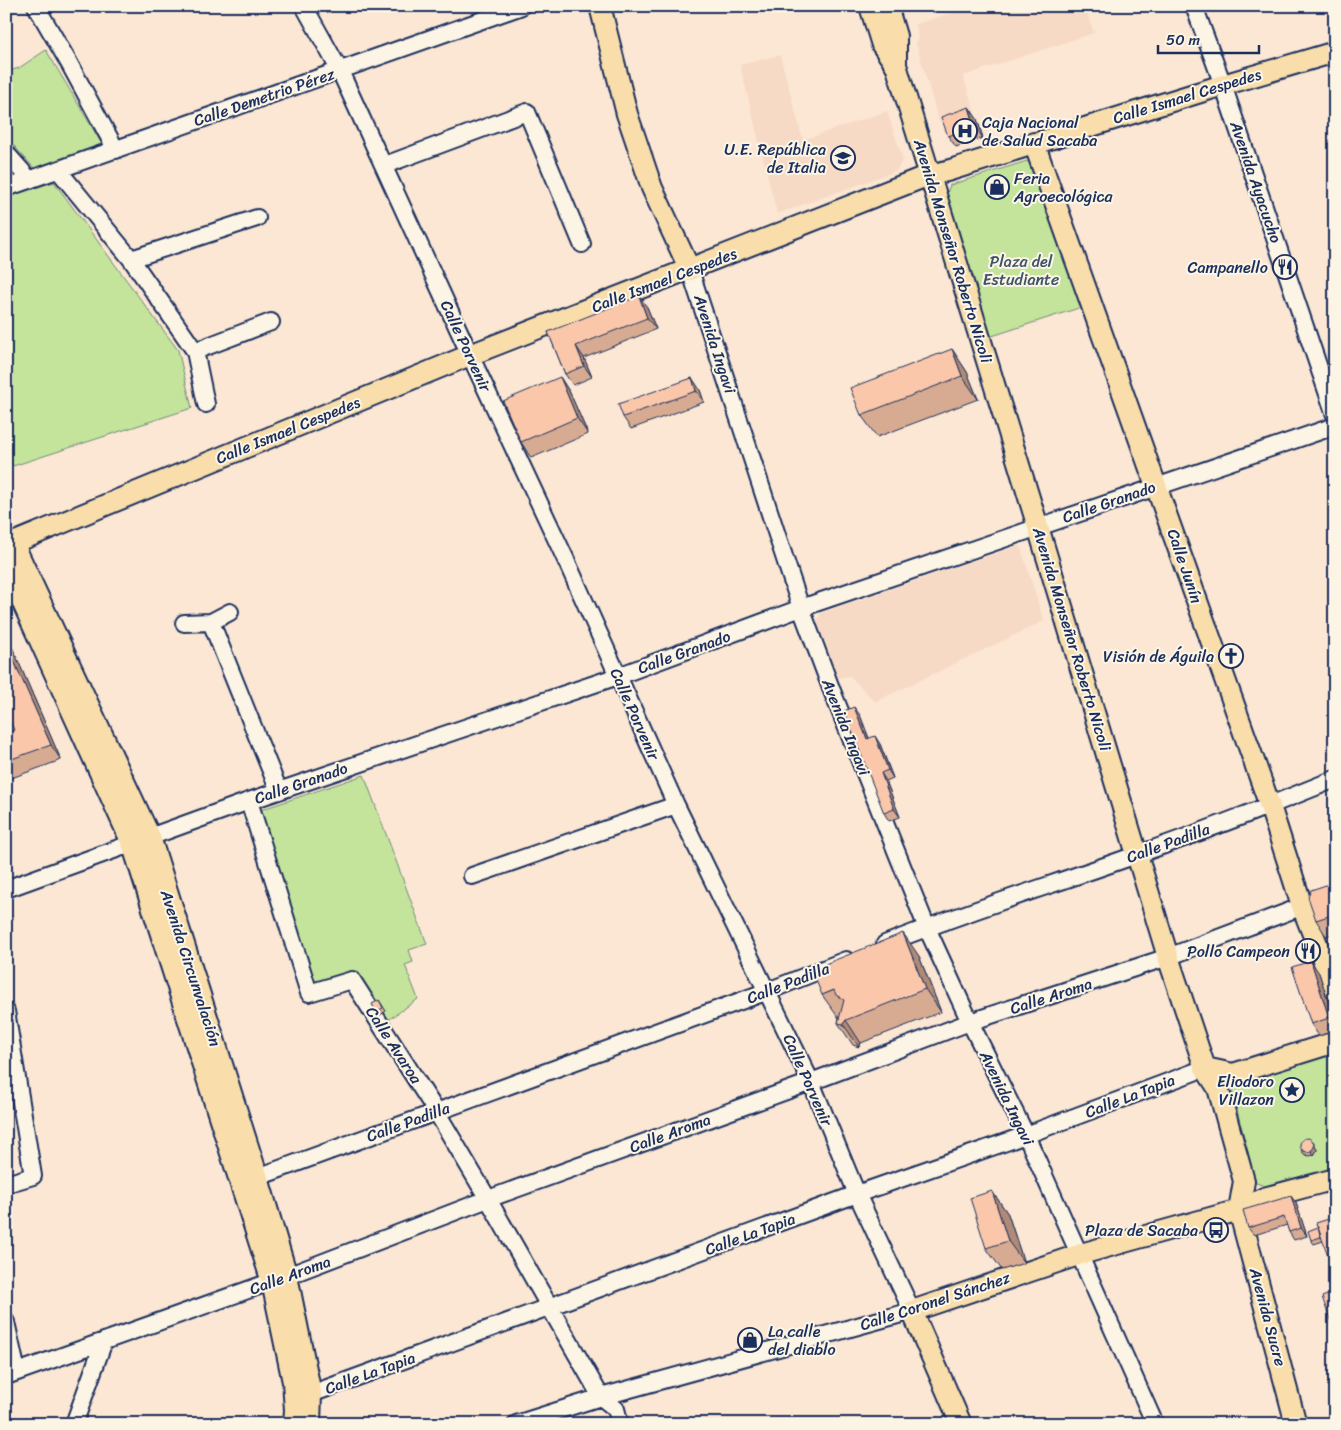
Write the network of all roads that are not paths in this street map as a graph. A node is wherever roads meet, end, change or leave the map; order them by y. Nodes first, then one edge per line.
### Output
1 (36, 6) edge
2 (304, 6) edge
3 (522, 6) edge
4 (600, 6) edge
5 (870, 6) edge
6 (887, 6) edge
7 (1194, 6) edge
8 (1335, 52) edge
9 (896, 65) junction
10 (340, 70) junction
11 (1223, 84) junction
12 (1034, 143) junction
13 (116, 150) junction
14 (6, 152) edge
15 (384, 165) junction
16 (59, 171) junction
17 (929, 175) junction
18 (30, 180) junction
19 (6, 188) edge
20 (257, 218) dead end
21 (582, 244) dead end
22 (131, 259) junction
23 (690, 270) junction
24 (271, 322) dead end
25 (195, 351) junction
26 (470, 355) junction
27 (206, 404) dead end
28 (1335, 415) edge
29 (1335, 426) edge
30 (1157, 486) junction
31 (1038, 527) junction
32 (8, 541) edge
33 (6, 566) edge
34 (802, 608) junction
35 (230, 612) dead end
36 (211, 622) junction
37 (184, 623) dead end
38 (618, 676) junction
39 (1335, 779) edge
40 (279, 791) junction
41 (248, 801) junction
42 (676, 805) junction
43 (1270, 806) junction
44 (141, 840) junction
45 (1137, 855) junction
46 (472, 876) dead end
47 (6, 889) edge
48 (1335, 894) edge
49 (1302, 906) junction
50 (927, 928) junction
51 (874, 949) edge
52 (856, 956) edge
53 (1168, 957) junction
54 (1335, 990) edge
55 (768, 991) junction
56 (6, 1011) edge
57 (970, 1022) junction
58 (1335, 1042) edge
59 (1205, 1068) junction
60 (811, 1082) junction
61 (436, 1111) junction
62 (1026, 1135) junction
63 (1335, 1179) edge
64 (249, 1180) junction
65 (6, 1184) edge
66 (857, 1194) junction
67 (488, 1199) junction
68 (1239, 1210) junction
69 (1080, 1254) junction
70 (280, 1279) junction
71 (550, 1308) junction
72 (912, 1311) junction
73 (6, 1322) edge
74 (104, 1341) junction
75 (12, 1374) edge
76 (302, 1395) junction
77 (601, 1398) junction
78 (74, 1424) edge
79 (294, 1424) edge
80 (310, 1424) edge
81 (516, 1424) edge
82 (620, 1424) edge
83 (961, 1424) edge
84 (1155, 1424) edge
85 (1296, 1424) edge

1 - 13 street
2 - 10 street, Calle Porvenir
3 - 10 street, Calle Demetrio Pérez
4 - 23 main road, Avenida Ingavi
5 - 9 main road, Avenida Monseñor Roberto Nicoli
6 - 9 main road, Avenida Monseñor Roberto Nicoli
7 - 11 street, Avenida Ayacucho
8 - 11 main road, Calle Ismael Cespedes
9 - 17 main road, Avenida Monseñor Roberto Nicoli
10 - 13 street, Calle Demetrio Pérez
10 - 15 street, Calle Porvenir
11 - 12 main road, Calle Ismael Cespedes
11 - 28 street, Avenida Ayacucho
12 - 17 main road, Calle Ismael Cespedes
12 - 30 main road, Calle Junín
13 - 16 street, Calle Demetrio Pérez
14 - 18 street
15 - 21 street
15 - 26 street, Calle Porvenir
16 - 18 street, Calle Demetrio Pérez
16 - 22 street
17 - 23 main road, Calle Ismael Cespedes
17 - 31 main road, Avenida Monseñor Roberto Nicoli
18 - 19 street, Calle Demetrio Pérez
20 - 22 street
22 - 25 street
23 - 26 main road, Calle Ismael Cespedes
23 - 34 street, Avenida Ingavi
24 - 25 street
25 - 27 street
26 - 32 main road, Calle Ismael Cespedes
26 - 38 street, Calle Porvenir
29 - 30 street, Calle Granado
30 - 31 street, Calle Granado
30 - 43 main road, Calle Junín
31 - 34 street, Calle Granado
31 - 45 main road, Avenida Monseñor Roberto Nicoli
32 - 44 main road, Avenida Circunvalación
33 - 44 main road, Avenida Circunvalación
34 - 38 street, Calle Granado
34 - 50 street, Avenida Ingavi
35 - 36 street
36 - 37 street
36 - 40 street
38 - 40 street, Calle Granado
38 - 42 street, Calle Porvenir
39 - 43 street, Calle Padilla
40 - 41 street, Calle Granado
41 - 44 street, Calle Granado
41 - 61 street, Calle Avaroa
42 - 46 street
42 - 55 street, Calle Porvenir
43 - 45 street, Calle Padilla
43 - 49 main road, Calle Junín
44 - 47 street, Calle Granado
44 - 64 main road, Avenida Circunvalación
45 - 50 street, Calle Padilla
45 - 53 main road, Avenida Monseñor Roberto Nicoli
48 - 49 street, Calle Aroma
49 - 53 street, Calle Aroma
49 - 54 main road, Calle Junín
50 - 51 street, Calle Padilla
50 - 57 street, Avenida Ingavi
52 - 55 street, Calle Padilla
53 - 57 street, Calle Aroma
53 - 59 main road, Avenida Monseñor Roberto Nicoli
55 - 60 street, Calle Porvenir
55 - 61 street, Calle Padilla
56 - 65 street
57 - 60 street, Calle Aroma
57 - 62 street, Avenida Ingavi
58 - 59 main road
59 - 62 street, Calle La Tapia
59 - 68 main road, Avenida Monseñor Roberto Nicoli
60 - 66 street, Calle Porvenir
60 - 67 street, Calle Aroma
61 - 64 street, Calle Padilla
61 - 67 street, Calle Avaroa
62 - 66 street, Calle La Tapia
62 - 69 street, Avenida Ingavi
63 - 68 main road, Calle Coronel Sánchez
64 - 70 main road, Avenida Circunvalación
66 - 71 street, Calle La Tapia
66 - 72 street, Calle Porvenir
67 - 70 street, Calle Aroma
67 - 71 street, Calle Avaroa
68 - 69 main road, Calle Coronel Sánchez
68 - 85 main road, Avenida Sucre
69 - 72 main road, Calle Coronel Sánchez
69 - 84 street, Avenida Ingavi
70 - 74 street, Calle Aroma
70 - 76 main road, Avenida Circunvalación
71 - 76 street, Calle La Tapia
71 - 77 street, Calle Avaroa
72 - 77 street, Calle Coronel Sánchez
72 - 83 main road, Calle Porvenir
73 - 75 street
74 - 75 street, Calle Aroma
74 - 78 street
76 - 79 main road, Avenida Circunvalación
76 - 80 main road, Avenida Circunvalación
77 - 81 street, Calle Coronel Sánchez
77 - 82 street, Calle Avaroa

